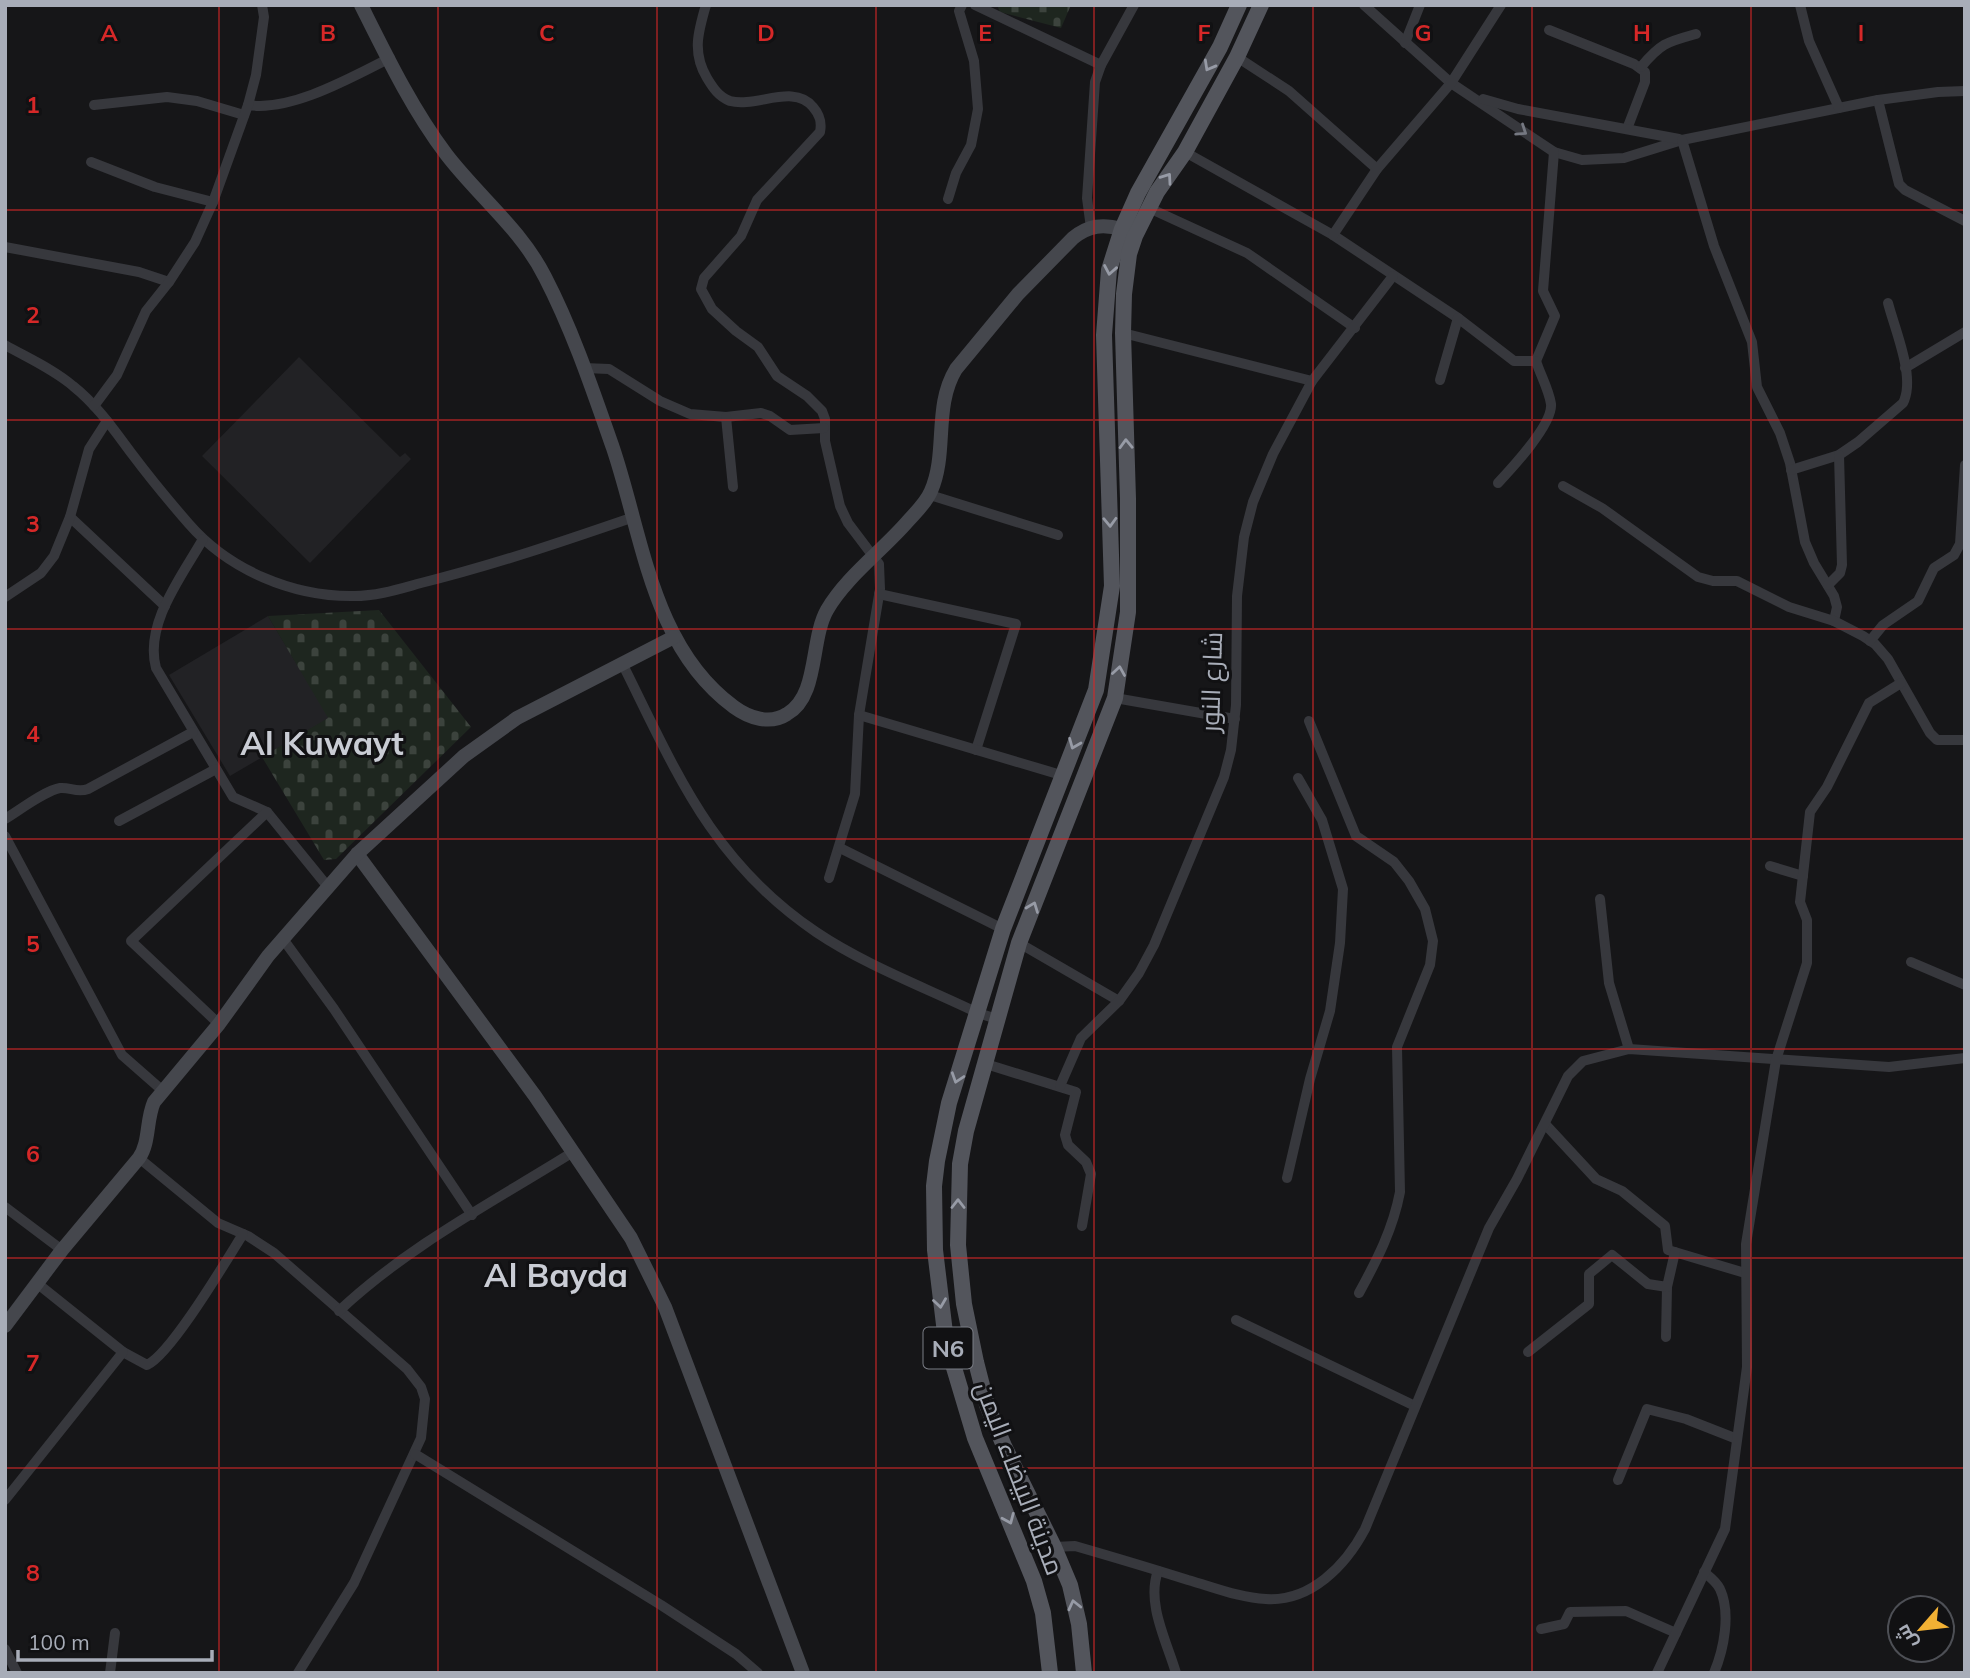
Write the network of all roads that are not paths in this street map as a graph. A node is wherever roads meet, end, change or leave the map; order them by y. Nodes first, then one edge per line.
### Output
1 (262, 5) edge
2 (361, 5) edge
3 (706, 5) edge
4 (962, 5) edge
5 (975, 5) edge
6 (1134, 5) edge
7 (1239, 5) edge
8 (1261, 5) edge
9 (1364, 5) edge
10 (1420, 5) edge
11 (1501, 5) edge
12 (1800, 5) edge
13 (990, 8) edge
14 (1549, 30) dead end
15 (1696, 34) dead end
16 (1405, 43) junction
17 (1237, 57) junction
18 (390, 58) junction
19 (1101, 65) junction
20 (1641, 68) junction
21 (1451, 83) junction
22 (1965, 91) edge
23 (1466, 93) junction
24 (1878, 100) junction
25 (94, 104) dead end
26 (1839, 108) junction
27 (246, 110) junction
28 (1627, 130) junction
29 (1682, 140) junction
30 (1185, 152) junction
31 (1554, 152) junction
32 (91, 162) dead end
33 (1377, 169) junction
34 (948, 200) dead end
35 (213, 202) junction
36 (1149, 208) junction
37 (1965, 221) edge
38 (1091, 228) junction
39 (1122, 229) junction
40 (1333, 235) junction
41 (5, 247) edge
42 (1392, 276) junction
43 (169, 282) junction
44 (1888, 303) dead end
45 (1458, 318) junction
46 (1355, 328) junction
47 (1965, 332) edge
48 (1123, 333) junction
49 (5, 345) edge
50 (1536, 361) junction
51 (584, 368) junction
52 (1905, 368) junction
53 (1440, 380) dead end
54 (1312, 381) junction
55 (94, 406) junction
56 (726, 417) junction
57 (107, 421) junction
58 (824, 428) junction
59 (1839, 455) junction
60 (1965, 466) edge
61 (1791, 470) junction
62 (1499, 483) dead end
63 (1563, 486) dead end
64 (733, 487) dead end
65 (930, 495) junction
66 (69, 517) junction
67 (634, 517) junction
68 (1058, 535) dead end
69 (203, 538) junction
70 (874, 555) junction
71 (1828, 585) junction
72 (879, 594) junction
73 (5, 597) edge
74 (165, 606) junction
75 (1834, 621) junction
76 (674, 638) junction
77 (1870, 641) junction
78 (622, 663) junction
79 (1901, 684) junction
80 (1115, 698) junction
81 (859, 715) junction
82 (1234, 719) junction
83 (1309, 721) dead end
84 (193, 732) junction
85 (1965, 740) edge
86 (976, 750) junction
87 (216, 769) junction
88 (1061, 775) junction
89 (1298, 778) dead end
90 (267, 812) junction
91 (5, 818) edge
92 (119, 821) dead end
93 (5, 836) edge
94 (839, 848) junction
95 (358, 854) junction
96 (1770, 866) dead end
97 (1803, 876) junction
98 (829, 878) dead end
99 (328, 887) junction
100 (1600, 899) dead end
101 (1003, 929) junction
102 (283, 939) junction
103 (1019, 943) junction
104 (1911, 962) dead end
105 (1965, 985) edge
106 (1119, 1001) junction
107 (978, 1013) junction
108 (997, 1019) junction
109 (219, 1024) junction
110 (1629, 1049) junction
111 (1965, 1058) edge
112 (1776, 1060) junction
113 (986, 1064) junction
114 (1060, 1086) junction
115 (163, 1091) junction
116 (1545, 1124) junction
117 (573, 1152) junction
118 (139, 1158) junction
119 (1287, 1178) dead end
120 (5, 1207) edge
121 (472, 1214) junction
122 (1082, 1226) dead end
123 (243, 1234) junction
124 (62, 1250) junction
125 (1675, 1252) junction
126 (1745, 1273) junction
127 (38, 1284) junction
128 (1667, 1287) junction
129 (1360, 1293) dead end
130 (339, 1311) junction
131 (1236, 1320) dead end
132 (5, 1326) edge
133 (1666, 1337) dead end
134 (123, 1352) junction
135 (1528, 1353) dead end
136 (1415, 1406) junction
137 (1737, 1439) junction
138 (415, 1454) junction
139 (1618, 1480) dead end
140 (5, 1500) edge
141 (1054, 1547) junction
142 (1026, 1560) junction
143 (1158, 1571) junction
144 (1704, 1572) junction
145 (1541, 1629) dead end
146 (115, 1633) dead end
147 (1676, 1633) junction
148 (5, 1649) edge
149 (17, 1673) edge
150 (110, 1673) edge
151 (298, 1673) edge
152 (758, 1673) edge
153 (803, 1673) edge
154 (1050, 1673) edge
155 (1084, 1673) edge
156 (1176, 1673) edge
157 (1657, 1673) edge
158 (1714, 1673) edge

1 - 27 street
2 - 18 street
3 - 58 street
4 - 34 street
5 - 13 street
6 - 19 street
7 -> 39 main road, مدينة البيضاء اليمن
8 - 17 main road, مدينة البيضاء اليمن
9 - 16 street
10 - 16 street
11 - 21 street
12 - 26 street
13 - 19 street
14 - 20 street
15 - 20 street
16 - 21 street
17 - 30 main road, مدينة البيضاء اليمن
17 - 33 street
18 - 27 street
18 - 51 street
19 - 38 street
20 - 28 street
21 - 23 street
21 - 33 street
22 - 24 street
23 - 28 street
23 -> 31 street
24 - 26 street
24 - 37 street
25 - 27 street
26 - 29 street
27 - 35 street
28 - 29 street
29 - 31 street
29 - 61 street
36 -> 30 main road, مدينة البيضاء اليمن
30 - 40 street
31 - 50 street
32 - 35 street
33 - 40 street
35 - 43 street
36 - 46 street
36 - 48 main road, مدينة البيضاء اليمن
38 - 39 street
38 - 65 street
39 -> 88 main road, مدينة البيضاء اليمن
40 - 42 street
41 - 43 street
42 - 45 street
42 - 46 street, شارع النور
43 - 55 street
44 - 52 street
45 - 50 street
45 - 53 street
46 - 54 street, شارع النور
47 - 52 street
48 - 54 street
80 -> 48 main road, مدينة البيضاء اليمن
49 - 55 street
50 - 62 street
51 - 56 street
51 - 67 street
52 - 59 street
54 - 82 street, شارع النور
55 - 57 street
56 - 58 street
56 - 64 street
57 - 66 street
57 - 69 street
58 - 70 street
59 - 61 street
59 - 71 street
60 - 77 street
61 - 71 street
63 - 75 street
65 - 68 street
65 - 70 street
66 - 73 street
66 - 74 street
67 - 69 street
67 - 76 street
69 - 74 street
70 - 72 street
70 - 76 street
71 - 75 street
72 - 81 street
72 - 86 street
74 - 84 street
75 - 77 street
76 - 78 street
77 - 79 street
78 - 95 street
78 - 107 street
79 - 85 street
79 - 97 street
80 - 82 street
103 -> 80 main road, مدينة البيضاء اليمن
81 - 86 street
81 - 94 street
82 - 106 street, شارع النور
83 - 129 street
84 - 87 street
84 - 91 street
86 - 88 street
87 - 90 street
87 - 92 street
88 - 101 main road, مدينة البيضاء اليمن
89 - 119 street
90 - 99 street
90 - 109 street
93 - 115 street
94 - 98 street
94 - 101 street
95 - 99 street
95 - 117 street
96 - 97 street
97 - 112 street
99 - 102 street
100 - 110 street
101 - 107 main road, مدينة البيضاء اليمن
102 - 109 street
102 - 121 street
103 - 106 street
103 - 108 main road, مدينة البيضاء اليمن
104 - 105 street
106 - 114 street, شارع النور
107 - 108 street
107 -> 142 main road, مدينة البيضاء اليمن / N6
108 - 113 main road, مدينة البيضاء اليمن / N6
109 - 115 street
110 - 112 street
110 - 116 street
111 - 112 street
112 - 126 street
113 - 114 street
141 -> 113 main road, مدينة البيضاء اليمن / N6
114 - 122 street
115 - 118 street
116 - 125 street
116 - 136 street
117 - 121 street
117 - 153 street
118 - 123 street
118 - 124 street
120 - 124 street
121 - 130 street
123 - 130 street
123 - 134 street
124 - 127 street
125 - 126 street
125 - 128 street
126 - 137 street
127 - 132 street
127 - 134 street
128 - 133 street
128 - 135 street
130 - 138 street
131 - 136 street
134 - 140 street
136 - 143 street
137 - 139 street
137 - 144 street
138 - 151 street
138 - 152 street
141 - 142 main road
141 - 143 street
155 -> 141 main road, مدينة البيضاء اليمن / N6
142 - 154 main road, مدينة البيضاء اليمن / N6
143 - 156 street
144 - 147 street
144 - 158 street
145 - 147 street
146 - 150 street
147 - 157 street
148 - 149 street

